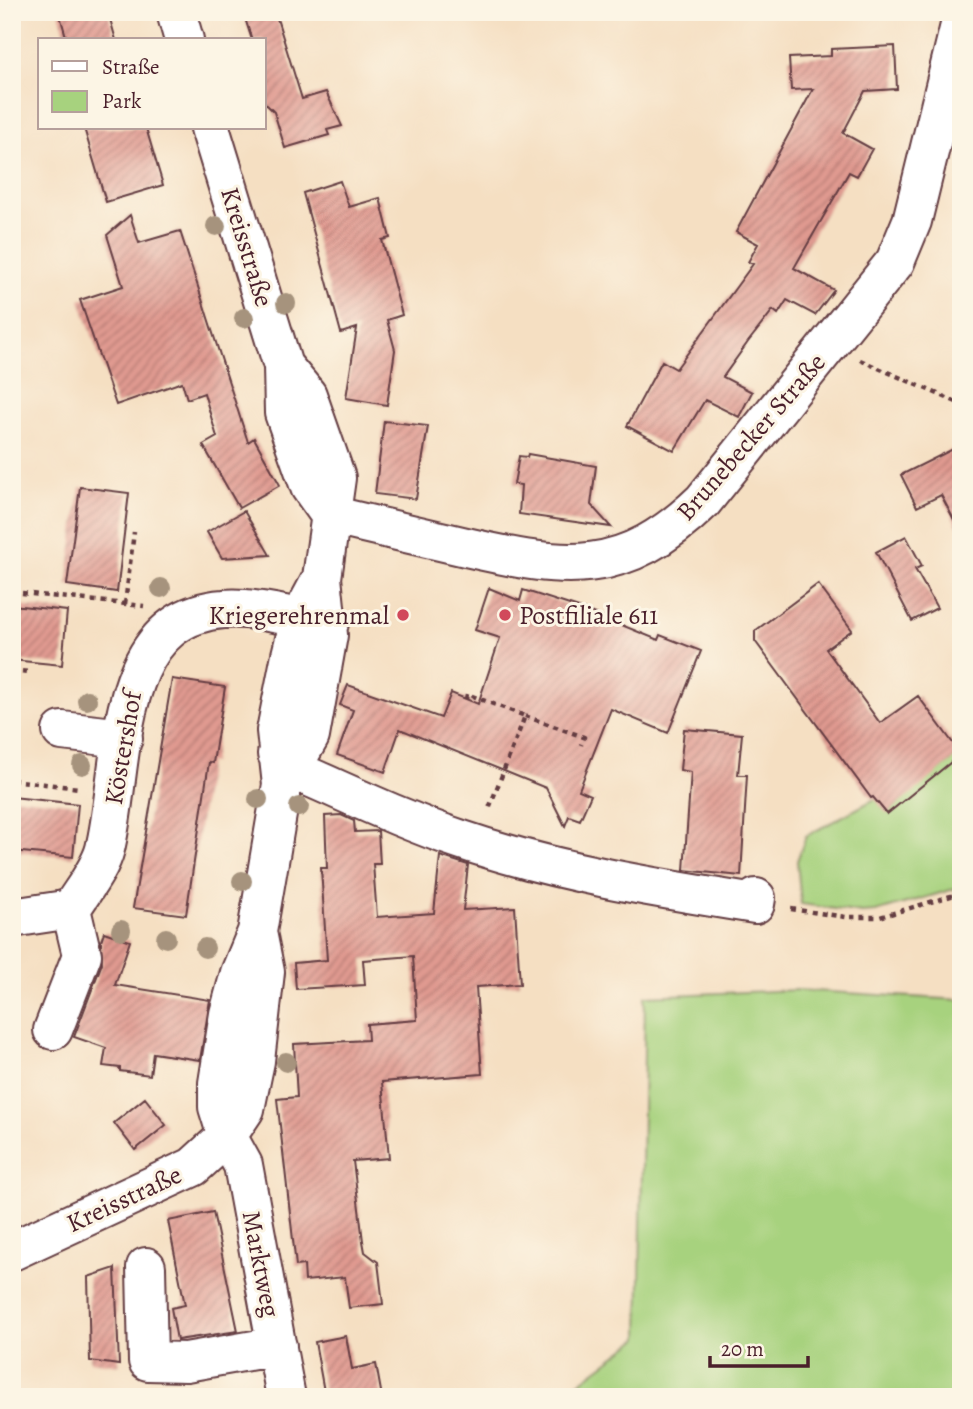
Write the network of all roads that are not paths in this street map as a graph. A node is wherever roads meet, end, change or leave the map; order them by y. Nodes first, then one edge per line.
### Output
1 (176, 12) edge
2 (961, 21) edge
3 (183, 38) edge
4 (211, 130) edge
5 (330, 515) junction
6 (314, 621) junction
7 (62, 732) dead end
8 (123, 738) junction
9 (284, 769) junction
10 (756, 901) road end
11 (71, 909) junction
12 (12, 918) edge
13 (257, 932) junction
14 (53, 1030) dead end
15 (227, 1136) junction
16 (12, 1251) edge
17 (146, 1267) dead end
18 (277, 1346) junction
19 (286, 1397) edge

1 - 3 street
2 - 5 street, Brunebecker Straße
4 - 5 street, Kreisstraße
5 - 6 street, Kreisstraße
6 - 8 street, Köstershof
6 - 9 street, Kreisstraße
7 - 8 street
8 - 11 street, Köstershof
9 - 10 street
9 - 13 street, Kreisstraße
11 - 12 street
11 - 14 street
13 - 15 street, Kreisstraße
13 - 15 street, Kreisstraße
15 - 16 street, Kreisstraße
15 - 18 street, Marktweg
17 - 18 street
18 - 19 street, Marktweg

